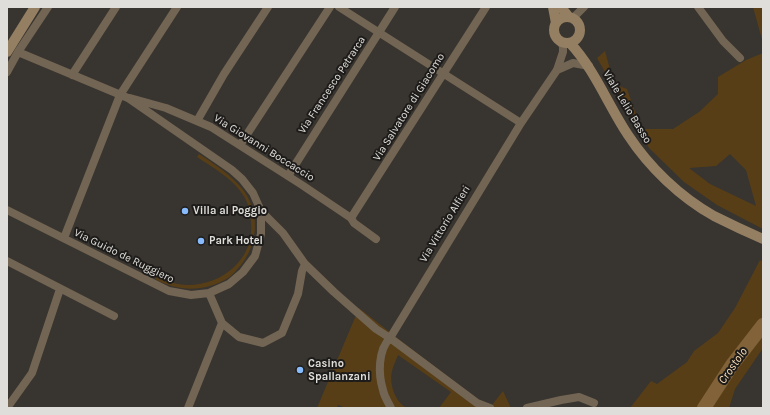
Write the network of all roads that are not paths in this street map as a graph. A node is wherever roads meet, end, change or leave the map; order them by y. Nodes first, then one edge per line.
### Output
1 (35, 7) edge
2 (48, 7) edge
3 (116, 7) edge
4 (177, 7) edge
5 (268, 7) edge
6 (330, 7) edge
7 (339, 7) edge
8 (395, 7) edge
9 (486, 7) edge
10 (553, 7) edge
11 (561, 7) edge
12 (584, 7) edge
13 (698, 7) edge
14 (571, 18) junction
15 (556, 23) junction
16 (380, 32) junction
17 (579, 35) junction
18 (566, 42) junction
19 (7, 52) edge
20 (18, 52) junction
21 (583, 57) junction
22 (740, 58) dead end
23 (589, 66) junction
24 (559, 68) junction
25 (7, 72) edge
26 (444, 74) junction
27 (72, 75) junction
28 (124, 96) junction
29 (197, 121) junction
30 (520, 123) junction
31 (240, 145) junction
32 (288, 176) junction
33 (7, 210) edge
34 (261, 211) junction
35 (351, 218) junction
36 (64, 238) junction
37 (376, 239) dead end
38 (761, 239) edge
39 (7, 261) edge
40 (305, 264) junction
41 (60, 289) junction
42 (209, 293) junction
43 (114, 316) dead end
44 (222, 323) junction
45 (390, 338) junction
46 (594, 403) dead end
47 (7, 408) edge
48 (188, 408) edge
49 (391, 408) edge
50 (490, 408) edge
51 (527, 408) edge

1 - 19 main road
2 - 20 street
3 - 27 street
4 - 28 street
5 - 29 street
6 - 31 street
7 - 16 street
8 - 16 street, Via Francesco Petrarca
9 - 26 street, Via Salvatore di Giacomo
10 - 15 main road
11 - 14 main road
12 - 14 street
13 - 22 street
14 - 15 main road
14 - 17 main road
15 - 18 main road
16 - 26 street
16 - 32 street, Via Francesco Petrarca
17 - 18 main road
17 - 21 main road
18 - 21 main road
18 - 24 street, Via Vittorio Alfieri
20 - 25 street
20 - 27 street, Via Giovanni Boccaccio
21 - 23 main road
23 - 24 street
23 - 38 main road, Viale Lelio Basso
24 - 30 street, Via Vittorio Alfieri
26 - 30 street
26 - 35 street, Via Salvatore di Giacomo
27 - 28 street, Via Giovanni Boccaccio
28 - 29 street, Via Giovanni Boccaccio
28 - 34 street, Via Guido de Ruggiero
28 - 36 street
29 - 31 street, Via Giovanni Boccaccio
30 - 45 street, Via Vittorio Alfieri
31 - 32 street, Via Giovanni Boccaccio
32 - 35 street, Via Giovanni Boccaccio
33 - 36 street, Via Guido de Ruggiero
34 - 40 street
34 - 42 street, Via Guido de Ruggiero
35 - 37 street, Via Giovanni Boccaccio
36 - 42 street, Via Guido de Ruggiero
39 - 41 street
40 - 44 street
40 - 45 street
41 - 43 street
41 - 47 street
42 - 44 street
44 - 48 street
45 - 49 street, Via Vittorio Alfieri
45 - 50 street
46 - 51 street

